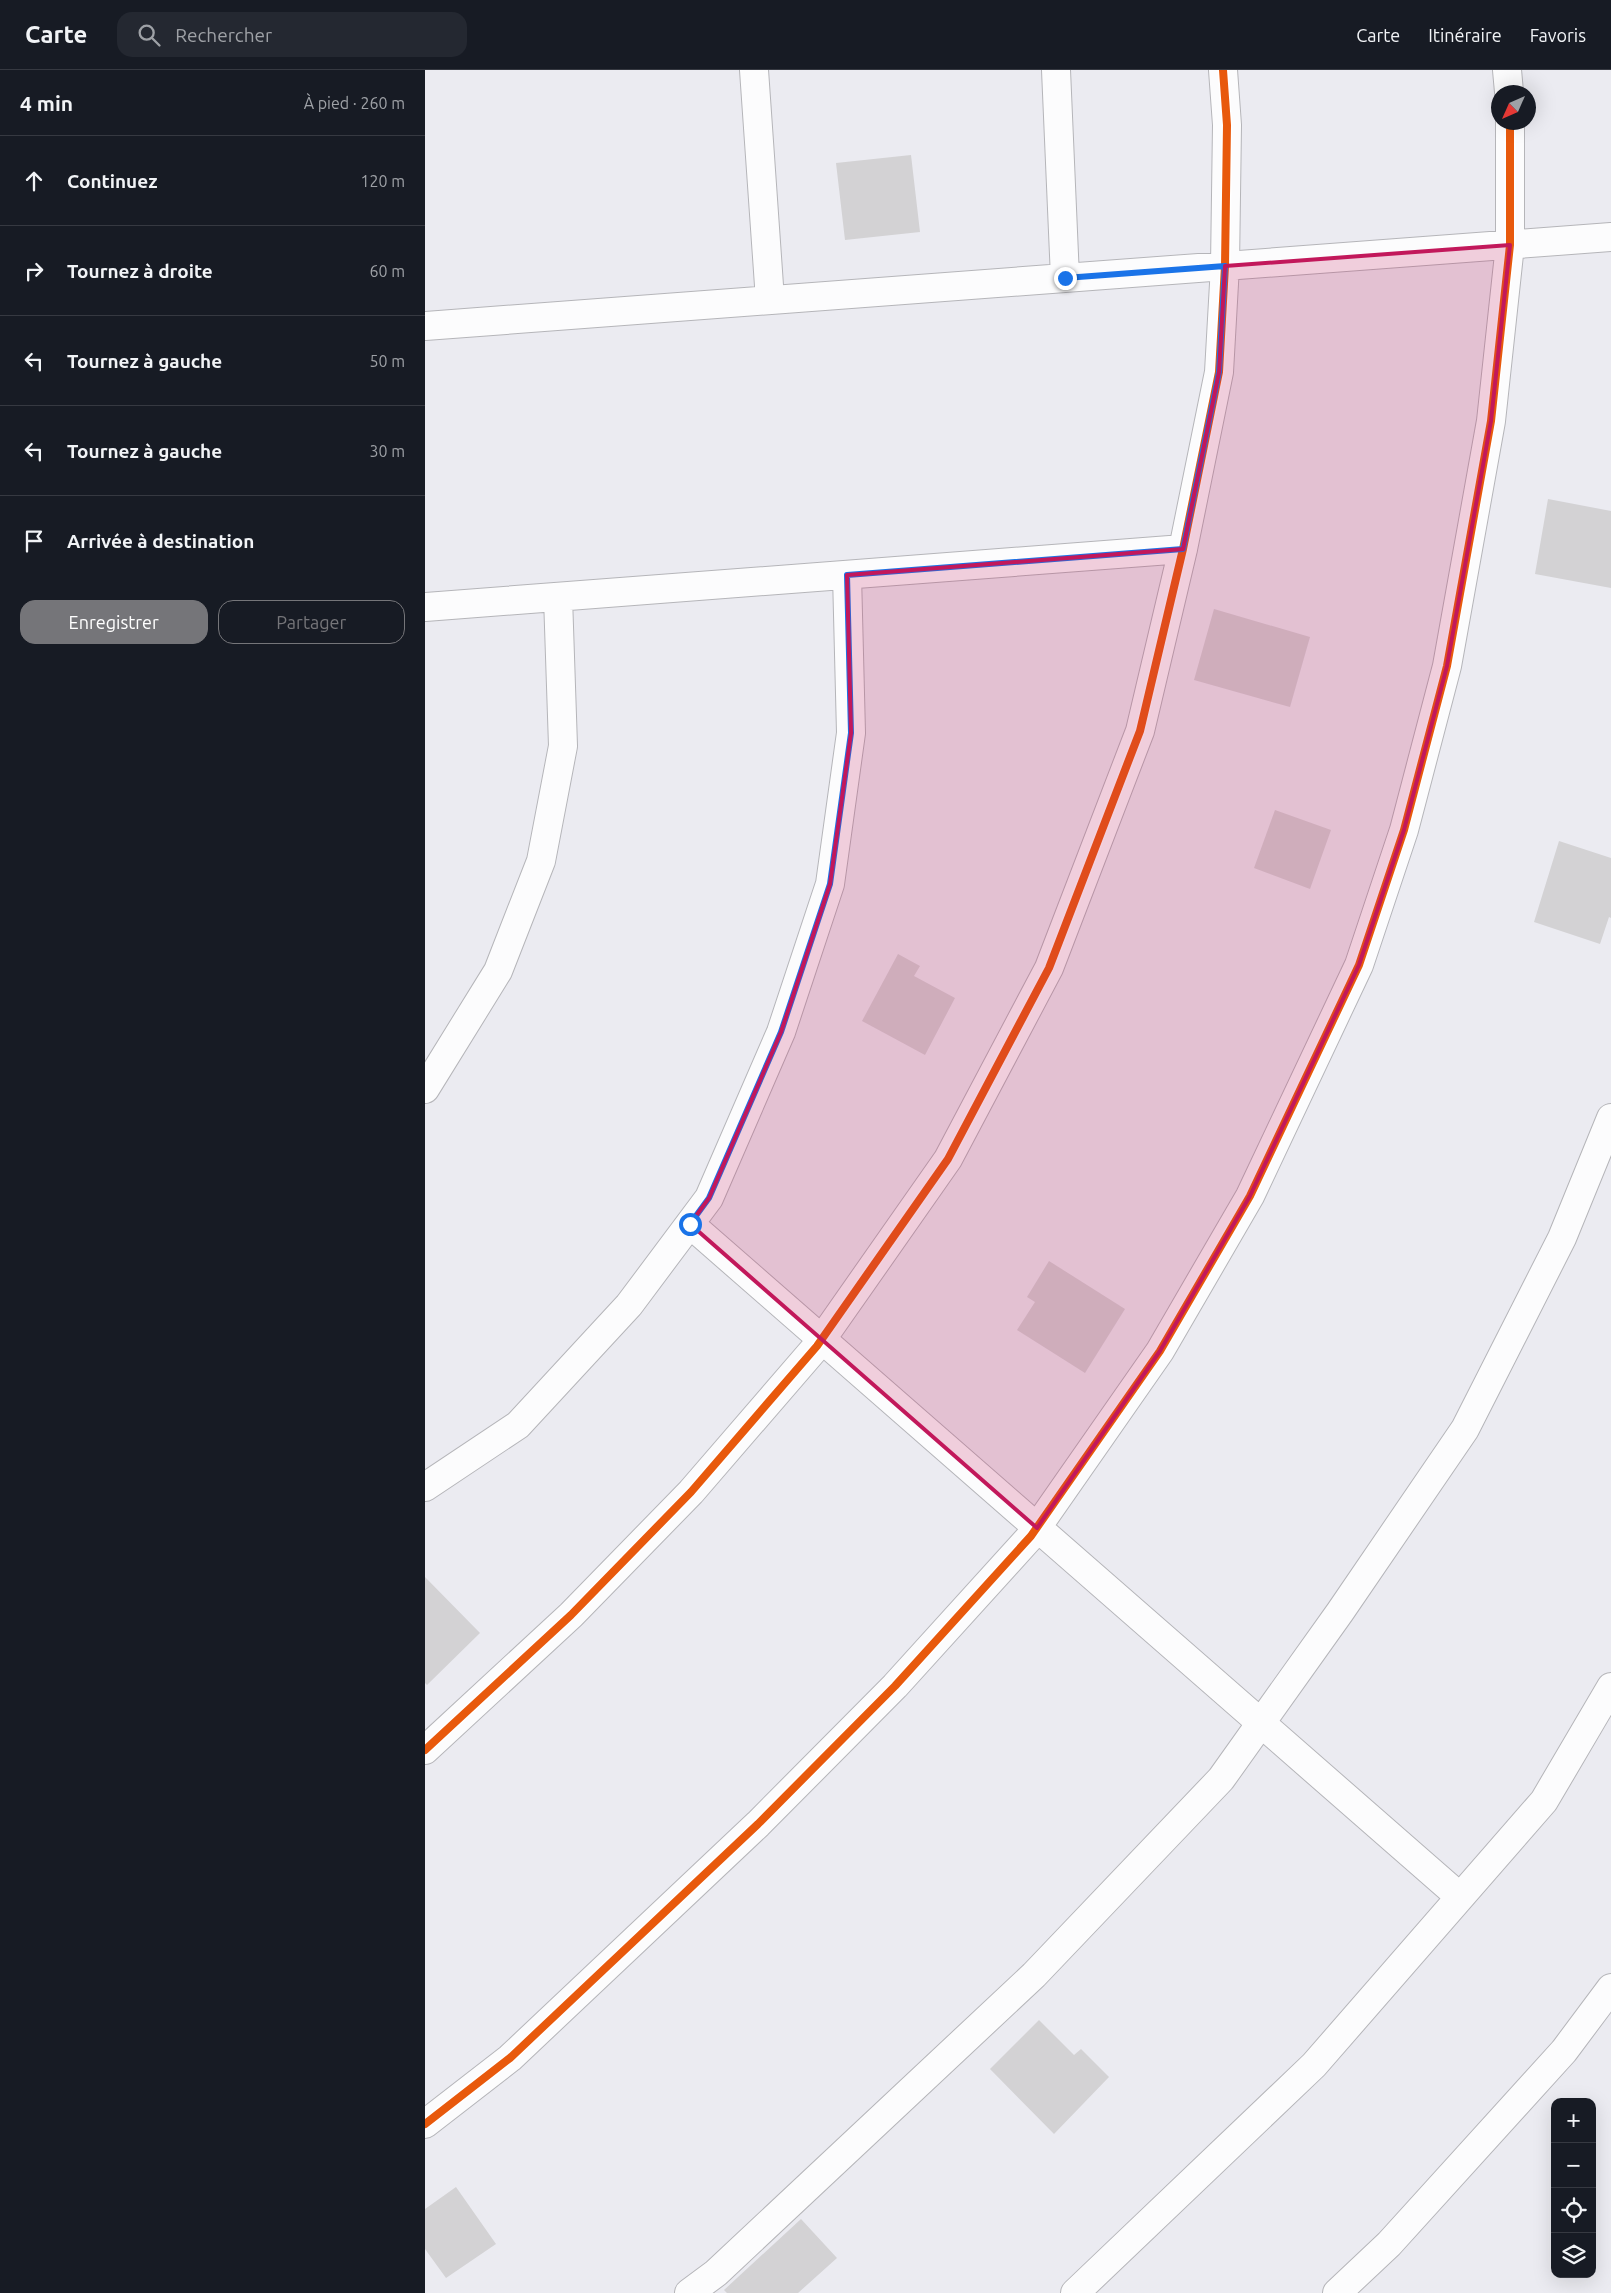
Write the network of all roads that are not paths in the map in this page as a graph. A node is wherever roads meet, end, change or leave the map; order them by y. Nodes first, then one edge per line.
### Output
1 (753, 70) edge
2 (1056, 70) edge
3 (1223, 70) edge
4 (1507, 70) edge
5 (1508, 85) edge
6 (1510, 130) edge
7 (1611, 237) edge
8 (1510, 245) junction
9 (1225, 266) junction
10 (1065, 278) junction
11 (770, 300) junction
12 (425, 326) edge
13 (1183, 549) junction
14 (847, 575) junction
15 (559, 597) junction
16 (425, 607) edge
17 (425, 1089) edge
18 (1611, 1118) edge
19 (690, 1224) junction
20 (822, 1339) junction
21 (425, 1487) edge
22 (1037, 1528) junction
23 (1611, 1687) edge
24 (1261, 1724) junction
25 (425, 1750) edge
26 (1460, 1897) junction
27 (1611, 1988) edge
28 (425, 2124) edge
29 (689, 2293) edge
30 (1075, 2293) edge
31 (1337, 2293) edge

1 - 11 street
2 - 10 street
3 - 9 street
4 - 5 street
6 - 8 street
7 - 8 street
8 - 9 street
8 - 22 street
9 - 10 street
9 - 13 street
10 - 11 street
11 - 12 street
13 - 14 street
13 - 20 street
14 - 15 street
14 - 19 street
15 - 16 street
15 - 17 street
18 - 24 street
19 - 20 street
19 - 21 street
20 - 22 street
20 - 25 street
22 - 24 street
22 - 28 street
23 - 26 street
24 - 26 street
24 - 29 street
26 - 30 street
27 - 31 street

